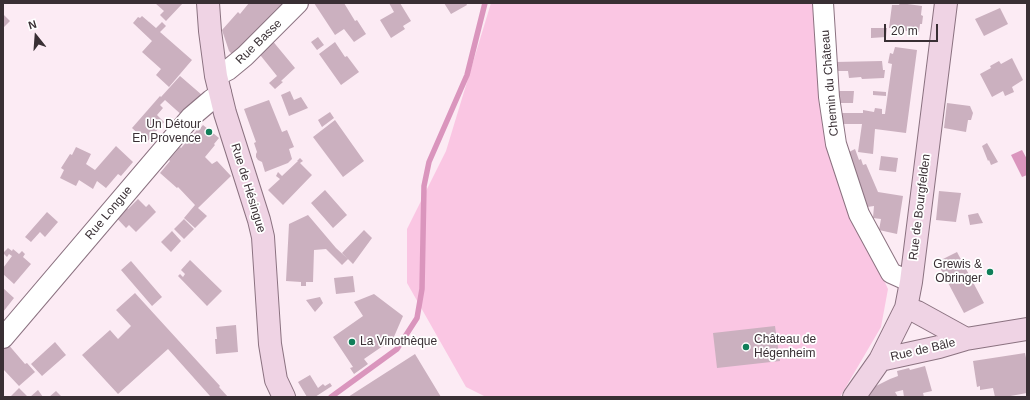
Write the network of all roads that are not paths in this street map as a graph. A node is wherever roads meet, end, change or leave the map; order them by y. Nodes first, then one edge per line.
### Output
1 (208, 3) edge
2 (298, 3) edge
3 (823, 3) edge
4 (946, 3) edge
5 (219, 85) junction
6 (911, 282) junction
7 (906, 308) junction
8 (1027, 329) edge
9 (3, 338) edge
10 (966, 340) junction
11 (880, 360) junction
12 (284, 397) edge
13 (854, 397) edge

1 - 5 main road, Rue de Hésingue
2 - 5 street, Rue Basse
3 - 6 street, Chemin du Château
4 - 6 main road, Rue de Bourgfelden
5 - 9 street, Rue Longue
5 - 12 main road, Rue de Hésingue
6 - 7 main road, Rue de Bourgfelden
7 - 10 main road, Rue de Bâle
7 - 11 main road, Rue de Bourgfelden
8 - 10 main road, Rue de Bâle
10 - 11 main road, Rue de Bâle
11 - 13 main road, Rue de Bourgfelden

